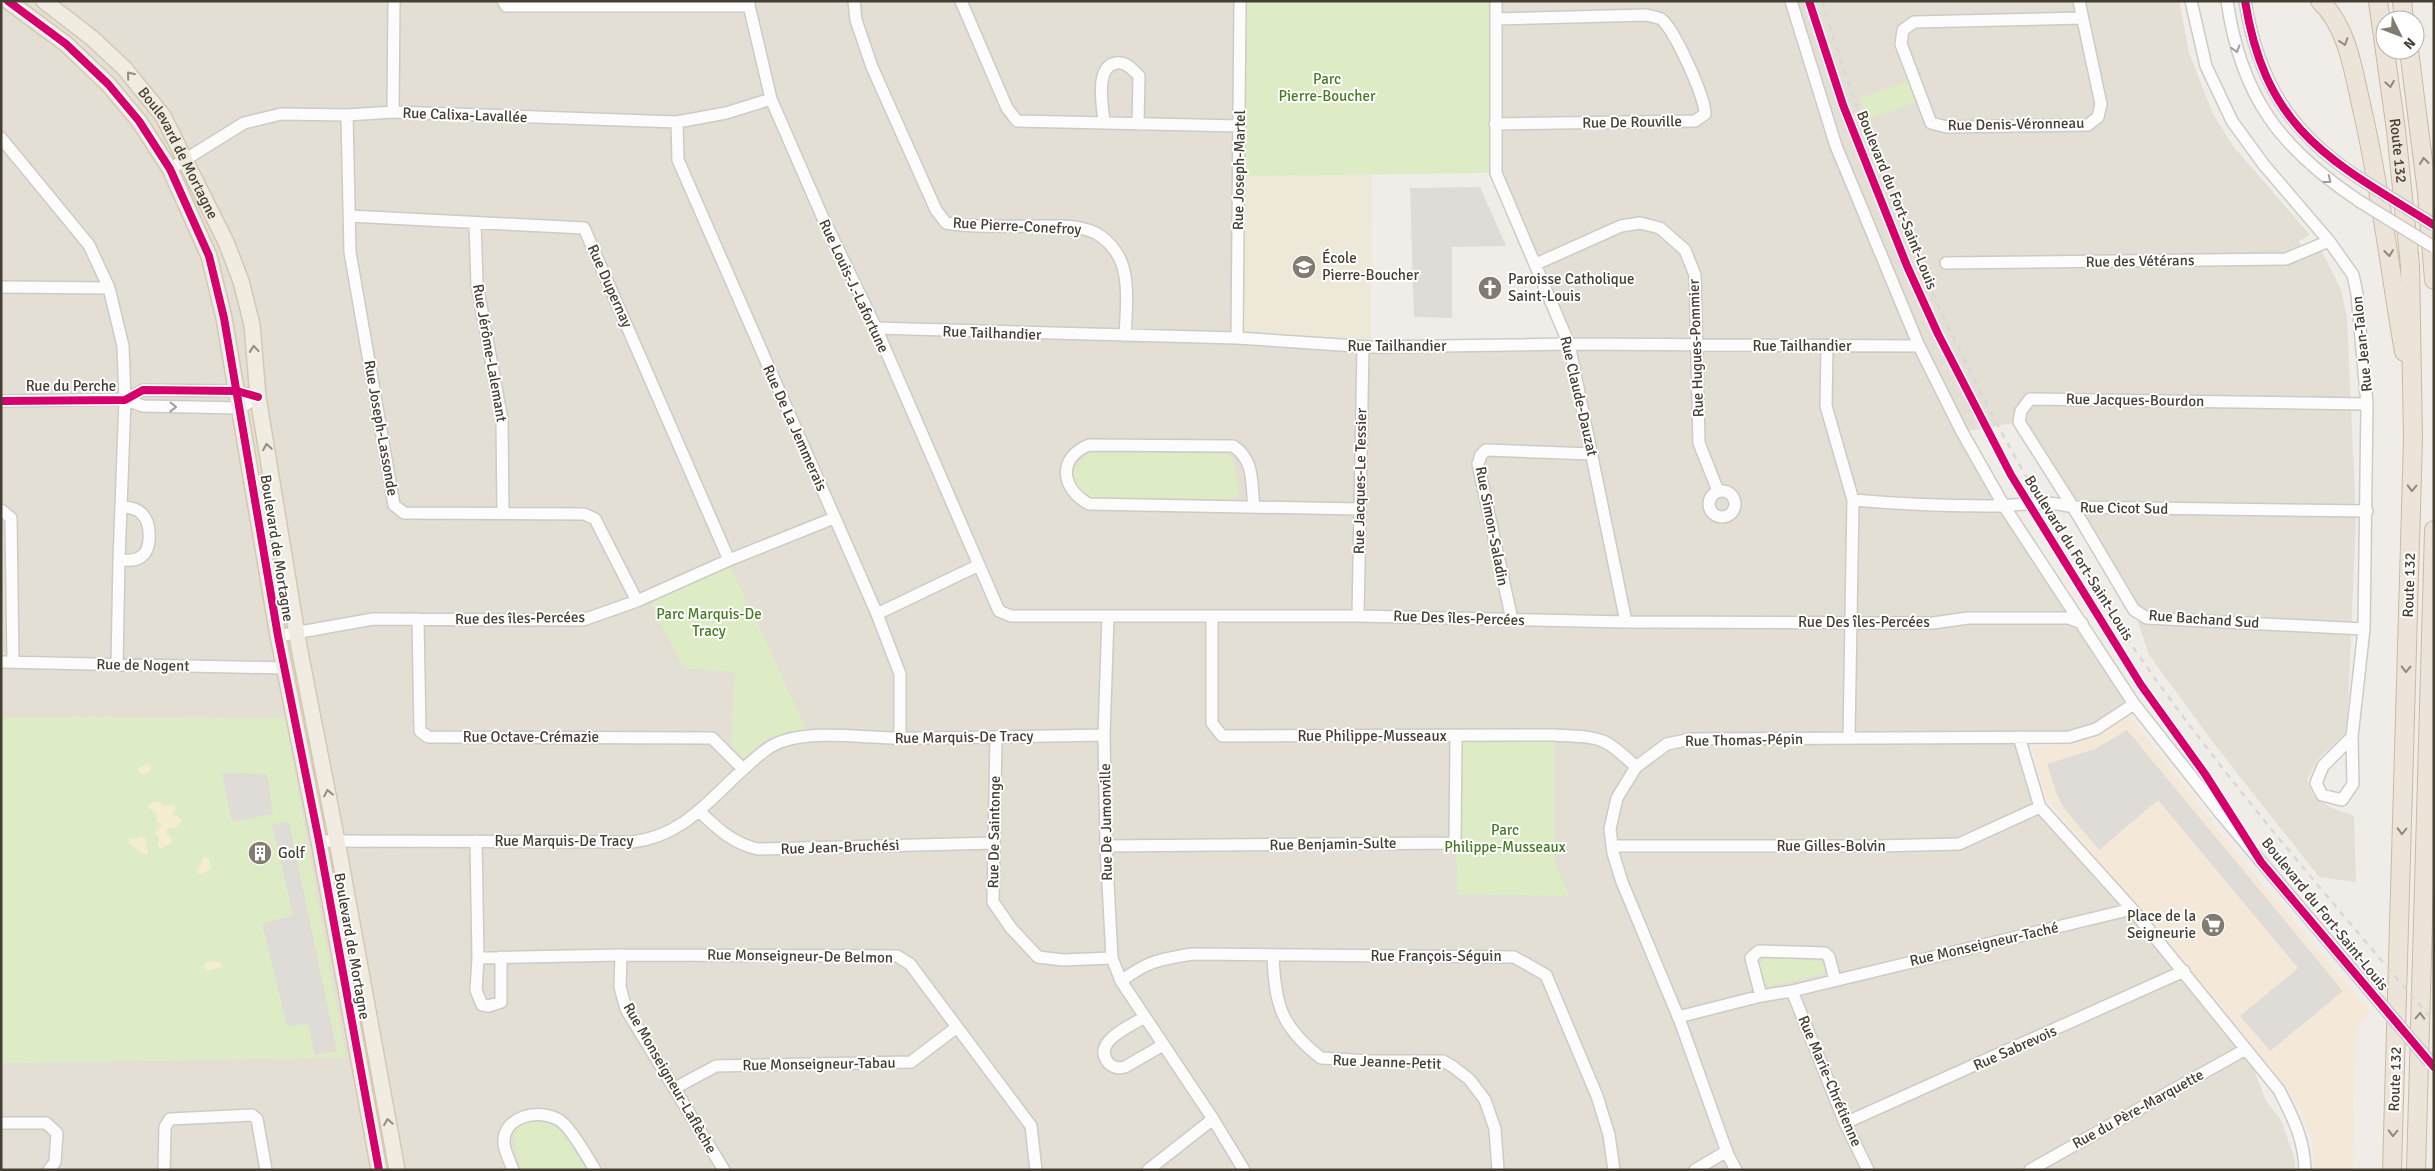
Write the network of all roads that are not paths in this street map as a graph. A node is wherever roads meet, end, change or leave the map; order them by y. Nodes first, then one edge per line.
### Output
1 (8, 1) edge
2 (44, 1) edge
3 (394, 1) edge
4 (503, 1) edge
5 (854, 1) edge
6 (961, 1) edge
7 (1240, 1) edge
8 (1496, 1) edge
9 (1790, 1) edge
10 (2079, 1) edge
11 (2191, 1) edge
12 (2227, 1) edge
13 (2244, 1) edge
14 (2320, 1) edge
15 (2378, 1) edge
16 (638, 4) edge
17 (748, 4) edge
18 (2082, 18) junction
19 (1497, 19) junction
20 (2410, 60) edge
21 (771, 99) junction
22 (394, 112) junction
23 (347, 116) junction
24 (677, 122) junction
25 (1104, 124) junction
26 (1138, 124) junction
27 (1496, 124) junction
28 (1240, 126) junction
29 (2, 140) edge
30 (186, 159) junction
31 (170, 169) junction
32 (349, 216) junction
33 (475, 223) junction
34 (2434, 225) edge
35 (2329, 241) junction
36 (2434, 247) edge
37 (1536, 264) junction
38 (1946, 264) dead end
39 (2434, 280) edge
40 (1, 287) edge
41 (109, 288) junction
42 (876, 328) junction
43 (1125, 336) junction
44 (1236, 338) junction
45 (1569, 344) junction
46 (1696, 345) junction
47 (1919, 346) junction
48 (1363, 347) junction
49 (1827, 347) junction
50 (237, 391) junction
51 (258, 397) junction
52 (1, 400) edge
53 (125, 400) junction
54 (2368, 404) junction
55 (2413, 406) junction
56 (240, 408) junction
57 (1592, 454) junction
58 (1718, 491) dead end
59 (1853, 500) junction
60 (2004, 506) junction
61 (121, 507) junction
62 (1254, 507) junction
63 (2073, 507) junction
64 (1359, 509) junction
65 (1, 510) edge
66 (2367, 511) junction
67 (503, 513) junction
68 (834, 518) junction
69 (2434, 530) edge
70 (118, 560) junction
71 (729, 560) junction
72 (979, 565) junction
73 (636, 601) junction
74 (877, 614) junction
75 (1212, 616) junction
76 (1358, 616) junction
77 (1108, 617) junction
78 (418, 619) junction
79 (1512, 620) junction
80 (1849, 621) junction
81 (1626, 622) junction
82 (2082, 623) junction
83 (2364, 629) junction
84 (297, 633) junction
85 (278, 636) junction
86 (7, 662) edge
87 (117, 665) junction
88 (285, 668) junction
89 (2134, 704) junction
90 (1104, 735) junction
91 (1456, 736) junction
92 (996, 737) junction
93 (2352, 737) junction
94 (900, 738) junction
95 (1849, 738) junction
96 (2019, 738) junction
97 (2434, 764) edge
98 (1636, 767) junction
99 (744, 769) junction
100 (2040, 807) junction
101 (699, 811) junction
102 (2426, 814) junction
103 (319, 841) junction
104 (337, 841) junction
105 (476, 841) junction
106 (994, 843) junction
107 (1106, 846) junction
108 (1613, 846) junction
109 (2132, 909) junction
110 (621, 955) junction
111 (1273, 956) junction
112 (478, 958) junction
113 (501, 958) junction
114 (1112, 958) junction
115 (2184, 971) junction
116 (1835, 980) junction
117 (1121, 982) junction
118 (1792, 992) junction
119 (1760, 996) junction
120 (1145, 1017) junction
121 (1678, 1017) junction
122 (957, 1027) junction
123 (1163, 1045) junction
124 (2246, 1049) junction
125 (2434, 1067) edge
126 (675, 1088) junction
127 (1213, 1119) junction
128 (1, 1123) edge
129 (1845, 1123) junction
130 (1727, 1151) junction
131 (49, 1170) edge
132 (164, 1170) edge
133 (266, 1170) edge
134 (379, 1170) edge
135 (397, 1170) edge
136 (513, 1170) edge
137 (595, 1170) edge
138 (724, 1170) edge
139 (1036, 1170) edge
140 (1148, 1170) edge
141 (1244, 1170) edge
142 (1498, 1170) edge
143 (1614, 1170) edge
144 (1695, 1170) edge
145 (1736, 1170) edge
146 (1868, 1170) edge
147 (2030, 1170) edge
148 (2305, 1170) edge
149 (2392, 1170) edge
150 (2416, 1170) edge

1 - 31 main road, Boulevard de Mortagne
30 -> 2 main road, Boulevard de Mortagne
3 - 22 street
4 - 16 street
5 - 43 street, Rue Pierre-Conefroy
6 - 25 street
7 - 28 street, Rue Joseph-Martel
8 - 19 street, Rue Claude-Dauzat
9 - 47 street, Boulevard du Fort-Saint-Louis
10 - 18 street, Rue Denis-Véronneau
11 - 35 street, Rue Jean-Talon
12 -> 36 street, bridge
13 - 34 street, bridge
14 -> 55 highway
15 -> 55 highway, Route 132
16 - 17 street
17 - 21 street, Rue Louis-J.-Lafortune
18 - 18 street, Rue Denis-Véronneau
19 - 27 street, Rue Claude-Dauzat
19 - 27 street, Rue De Rouville
39 -> 20 highway, Route 132
21 - 24 street, Rue Calixa-Lavallée
21 - 42 street, Rue Louis-J.-Lafortune
22 - 23 street, Rue Calixa-Lavallée
22 - 24 street, Rue Calixa-Lavallée
23 - 30 street, Rue Calixa-Lavallée
23 - 32 street, Rue Joseph-Lassonde
24 - 68 street, Rue De La Jemmerais
25 - 26 street
25 - 26 street
26 - 28 street
27 - 37 street, Rue Claude-Dauzat
28 - 44 street, Rue Joseph-Martel
29 - 41 street
30 - 31 street, Rue Calixa-Lavallée
51 -> 30 main road, Boulevard de Mortagne
31 - 50 main road, Boulevard de Mortagne
32 - 33 street, Rue Dupernay
32 - 67 street, Rue Joseph-Lassonde
33 - 67 street, Rue Jérôme-Lalemant
33 - 71 street, Rue Dupernay
35 - 38 street, Rue des Vétérans
35 - 54 street, Rue Jean-Talon
37 - 45 street, Rue Claude-Dauzat
37 - 46 street, Rue Hugues-Pommier
40 - 41 street
41 - 53 street
42 - 43 street, Rue Tailhandier
42 - 72 street, Rue Louis-J.-Lafortune
43 - 44 street, Rue Tailhandier
44 - 48 street, Rue Tailhandier
45 - 46 street, Rue Tailhandier
45 - 48 street, Rue Tailhandier
45 - 57 street, Rue Claude-Dauzat
46 - 49 street, Rue Tailhandier
46 - 58 street, Rue Hugues-Pommier
47 - 49 street, Rue Tailhandier
47 - 60 street, Boulevard du Fort-Saint-Louis
48 - 64 street, Rue Jacques-Le Tessier
49 - 59 street
50 - 51 street, Rue du Perche
50 - 53 street, Rue du Perche
50 - 56 main road, Boulevard de Mortagne
51 - 56 street
84 -> 51 main road, Boulevard de Mortagne
52 - 53 street, Rue du Perche
53 -> 56 street, Rue du Perche
53 - 61 street
54 - 63 street, Rue Jacques-Bourdon
54 - 66 street, Rue Jean-Talon
55 -> 149 highway, Route 132
56 - 85 main road, Boulevard de Mortagne
57 - 79 street, Rue Simon-Saladin
57 - 81 street, Rue Claude-Dauzat
59 - 60 street, Rue Cicot Sud
59 - 80 street
60 - 63 street, Rue Cicot Sud
60 - 82 street, Boulevard du Fort-Saint-Louis
61 - 70 street
61 - 70 street
62 - 62 street
62 - 64 street
63 - 66 street, Rue Cicot Sud
63 - 83 street, Rue Bachand Sud
64 - 76 street, Rue Jacques-Le Tessier
65 - 86 street
66 - 83 street, Rue Jean-Talon
67 - 73 street, Rue Joseph-Lassonde
68 - 71 street, Rue des îles-Percées
68 - 74 street, Rue De La Jemmerais
69 - 102 highway, Route 132
70 - 87 street
71 - 73 street, Rue des îles-Percées
72 - 74 street
72 - 77 street, Rue Des îles-Percées
73 - 78 street, Rue des îles-Percées
74 - 94 street, Rue De La Jemmerais
75 - 76 street, Rue Des îles-Percées
75 - 77 street, Rue Des îles-Percées
75 - 91 street, Rue Philippe-Musseaux
76 - 79 street, Rue Des îles-Percées
77 - 90 street, Rue De Jumonville
78 - 84 street, Rue des îles-Percées
78 - 99 street, Rue Octave-Crémazie
79 - 81 street, Rue Des îles-Percées
80 - 81 street, Rue Des îles-Percées
80 - 82 street, Rue Des îles-Percées
80 - 95 street
82 - 89 street, Boulevard du Fort-Saint-Louis
83 - 93 street, Rue Jean-Talon
84 - 85 street, Rue des îles-Percées
104 -> 84 main road, Boulevard de Mortagne
85 - 88 main road, Boulevard de Mortagne
86 - 87 street, Rue de Nogent
87 - 88 street, Rue de Nogent
88 - 103 main road, Boulevard de Mortagne
89 - 96 street, Rue Thomas-Pépin
89 - 125 street, Boulevard du Fort-Saint-Louis, bridge
90 - 92 street, Rue Marquis-De Tracy
90 - 107 street, Rue De Jumonville
91 - 98 street, Rue Philippe-Musseaux
91 - 107 street, Rue Benjamin-Sulte
92 - 94 street, Rue Marquis-De Tracy
92 - 106 street, Rue De Saintonge
93 - 93 street, Rue Jean-Talon
94 - 99 street, Rue Marquis-De Tracy
95 - 96 street, Rue Thomas-Pépin
95 - 98 street, Rue Thomas-Pépin
96 - 100 street
97 - 102 highway
98 - 108 street, Rue Thomas-Pépin
99 - 101 street, Rue Marquis-De Tracy
100 - 108 street, Rue Gilles-Bolvin
100 - 109 street
101 - 105 street, Rue Marquis-De Tracy
101 - 106 street, Rue Jean-Bruchési
150 -> 102 highway, Route 132
103 - 104 street, Rue Marquis-De Tracy
103 - 134 main road, Boulevard de Mortagne
104 - 105 street, Rue Marquis-De Tracy
135 -> 104 main road, Boulevard de Mortagne
105 - 112 street
106 - 114 street, Rue De Saintonge
107 - 114 street, Rue De Jumonville
108 - 121 street, Rue Thomas-Pépin
109 - 115 street
109 - 116 street, Rue Monseigneur-Taché
110 - 113 street, Rue Monseigneur-De Belmon
110 - 122 street, Rue Monseigneur-De Belmon
110 - 126 street, Rue Monseigneur-Laflèche
111 - 117 street, Rue François-Séguin
111 - 142 street, Rue Jeanne-Petit
111 - 143 street, Rue François-Séguin
112 - 113 street, Rue Monseigneur-De Belmon
112 - 113 street
114 - 117 street, Rue De Jumonville
115 - 124 street
115 - 129 street, Rue Sabrevois
116 - 118 street, Rue Monseigneur-Taché
116 - 119 street
117 - 120 street, Rue De Jumonville
118 - 119 street, Rue Monseigneur-Taché
118 - 129 street, Rue Marie-Chrétienne
119 - 121 street, Rue Monseigneur-Taché
120 - 123 street, Rue De Jumonville
120 - 123 street
121 - 130 street, Rue Thomas-Pépin
122 - 126 street, Rue Monseigneur-Tabau
122 - 139 street, Rue Monseigneur-De Belmon
123 - 127 street, Rue De Jumonville
124 - 147 street, Rue du Père-Marquette
124 - 148 street
126 - 138 street, Rue Monseigneur-Laflèche
127 - 140 street
127 - 141 street, Rue De Jumonville
128 - 131 street
129 - 146 street, Rue Marie-Chrétienne
130 - 144 street
130 - 145 street, Rue Thomas-Pépin
132 - 133 street
136 - 137 street

